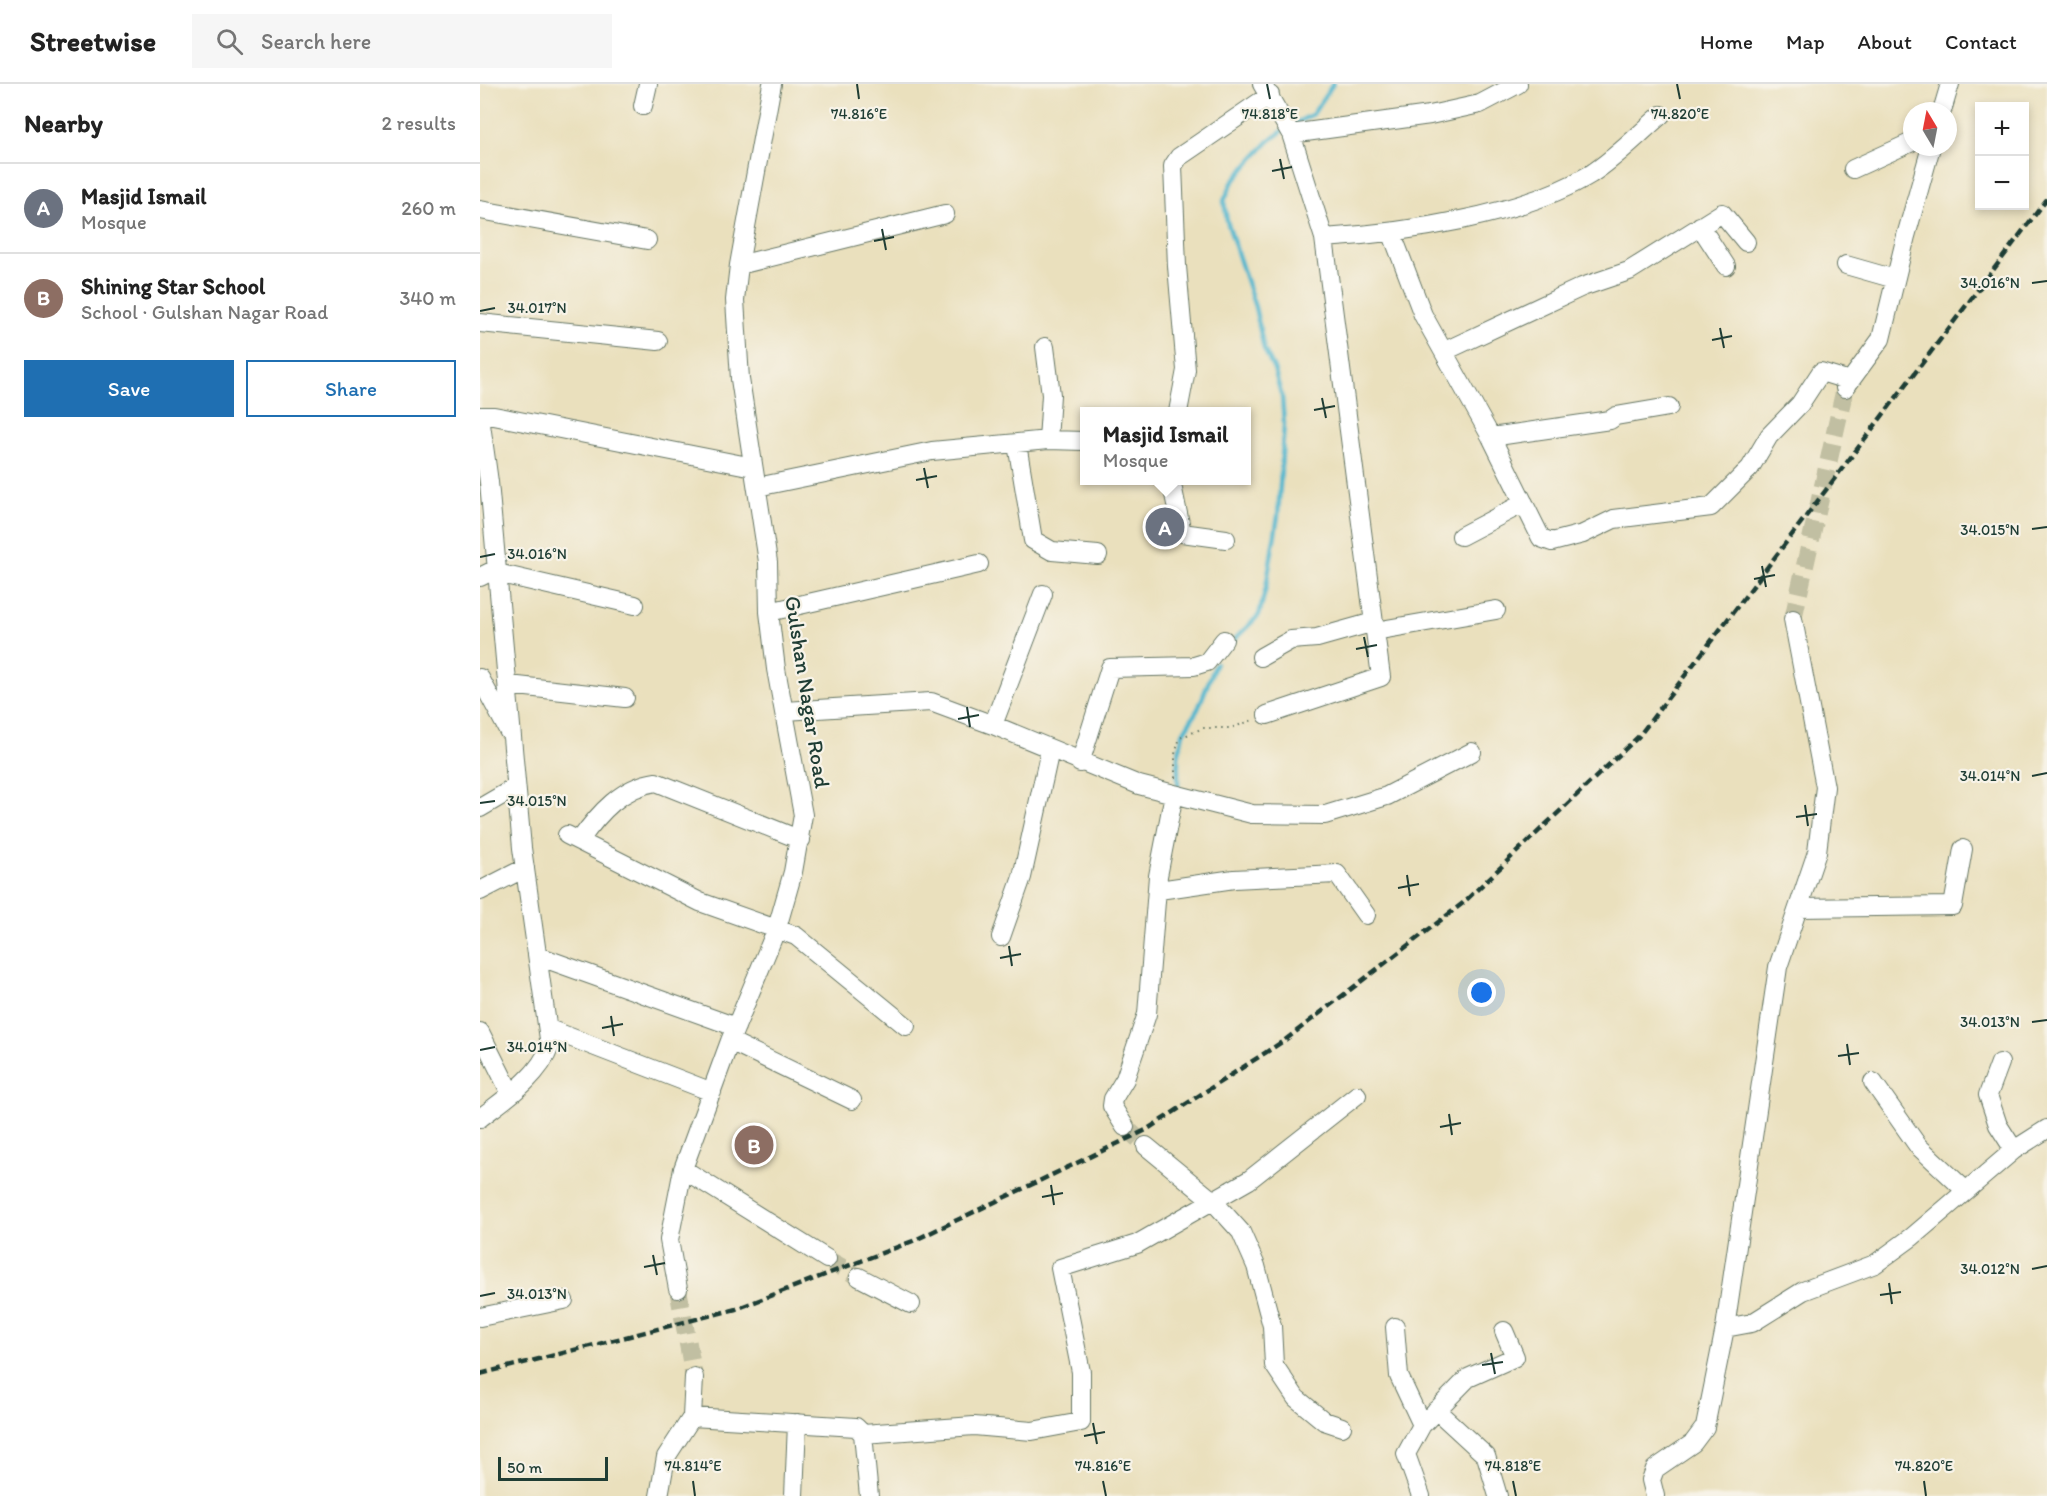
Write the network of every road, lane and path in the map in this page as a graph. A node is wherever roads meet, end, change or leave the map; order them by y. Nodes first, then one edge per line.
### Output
1 (648, 84) edge
2 (772, 84) edge
3 (1518, 84) edge
4 (1950, 84) edge
5 (1266, 89) edge
6 (1945, 102) edge
7 (643, 106) dead end
8 (1662, 115) dead end
9 (1291, 134) junction
10 (1903, 146) edge
11 (1928, 156) edge
12 (1853, 169) dead end
13 (480, 210) edge
14 (945, 214) dead end
15 (1701, 226) junction
16 (1392, 234) junction
17 (1324, 238) junction
18 (647, 240) dead end
19 (1746, 242) dead end
20 (739, 265) junction
21 (1846, 265) dead end
22 (1726, 266) dead end
23 (1895, 279) junction
24 (480, 323) edge
25 (658, 341) dead end
26 (1045, 347) dead end
27 (1445, 351) junction
28 (1179, 407) edge
29 (1669, 407) dead end
30 (480, 417) edge
31 (1491, 437) junction
32 (1048, 440) junction
33 (1080, 441) edge
34 (1017, 444) junction
35 (753, 467) junction
36 (485, 484) edge
37 (1172, 485) edge
38 (757, 487) junction
39 (1524, 503) junction
40 (1461, 536) dead end
41 (1226, 539) dead end
42 (1098, 555) dead end
43 (980, 564) dead end
44 (491, 573) edge
45 (1043, 594) dead end
46 (635, 605) dead end
47 (1496, 610) dead end
48 (769, 612) junction
49 (1792, 619) tunnel mouth
50 (1375, 627) junction
51 (1224, 640) dead end
52 (1261, 657) dead end
53 (480, 678) edge
54 (509, 685) junction
55 (625, 698) dead end
56 (785, 711) junction
57 (1267, 715) joint
58 (993, 725) junction
59 (511, 736) junction
60 (1050, 750) junction
61 (1472, 752) dead end
62 (1080, 762) junction
63 (516, 787) junction
64 (1174, 794) junction
65 (480, 808) edge
66 (801, 840) junction
67 (1963, 849) dead end
68 (525, 868) junction
69 (1159, 890) junction
70 (480, 891) edge
71 (1798, 908) junction
72 (1366, 915) dead end
73 (777, 928) junction
74 (1001, 937) dead end
75 (538, 956) junction
76 (906, 1026) dead end
77 (549, 1029) junction
78 (480, 1034) edge
79 (733, 1034) junction
80 (2000, 1063) dead end
81 (1873, 1083) dead end
82 (712, 1092) junction
83 (511, 1094) junction
84 (1357, 1095) dead end
85 (852, 1100) dead end
86 (480, 1118) edge
87 (1125, 1127) tunnel mouth
88 (2047, 1129) edge
89 (1146, 1146) tunnel mouth
90 (2014, 1150) junction
91 (683, 1169) junction
92 (1966, 1191) junction
93 (1213, 1201) junction
94 (827, 1258) tunnel mouth
95 (859, 1277) tunnel mouth
96 (678, 1289) tunnel mouth
97 (564, 1300) dead end
98 (911, 1304) dead end
99 (480, 1317) edge
100 (1395, 1327) dead end
101 (1725, 1328) junction
102 (1504, 1331) dead end
103 (694, 1377) tunnel mouth
104 (1436, 1410) junction
105 (692, 1417) junction
106 (797, 1423) junction
107 (1422, 1425) junction
108 (1342, 1427) dead end
109 (863, 1434) junction
110 (659, 1496) edge
111 (794, 1496) edge
112 (869, 1496) edge
113 (1421, 1496) edge
114 (1498, 1496) edge
115 (1655, 1496) edge

1 - 7 street
2 - 20 street, Gulshan Nagar Road
3 - 9 street
4 - 6 street
5 - 9 street
5 - 28 street
8 - 16 street
9 - 17 street
10 - 12 street
11 - 23 street
13 - 18 street
14 - 20 street
15 - 19 street
15 - 22 street
15 - 27 street
16 - 17 street
16 - 27 street
17 - 50 street
20 - 35 street, Gulshan Nagar Road
21 - 23 street
23 - 39 street
24 - 25 street
26 - 32 street
27 - 31 street
29 - 31 street
30 - 35 street
30 - 36 street
31 - 39 street
32 - 33 street
32 - 34 street
34 - 38 street
34 - 42 street
35 - 38 street, Gulshan Nagar Road
36 - 44 street
37 - 41 street
38 - 48 street, Gulshan Nagar Road
39 - 40 street
43 - 48 street
44 - 46 street
44 - 54 street
45 - 58 street
47 - 50 street
48 - 56 street, Gulshan Nagar Road
49 - 71 street
50 - 52 street
50 - 57 street
51 - 62 street
53 - 59 street
54 - 55 street
54 - 59 street
56 - 58 street
56 - 66 street, Gulshan Nagar Road
57 - 64 path
58 - 60 street
59 - 63 street
60 - 62 street
60 - 74 street
61 - 64 street
62 - 64 street
63 - 65 street
63 - 68 street
64 - 69 street
66 - 73 street, Gulshan Nagar Road
66 - 73 street
67 - 71 street
68 - 70 street
68 - 75 street
69 - 72 street
69 - 87 street
71 - 101 street
73 - 76 street
73 - 79 street, Gulshan Nagar Road
75 - 77 street
75 - 79 street
77 - 82 street
77 - 83 street
78 - 83 street
79 - 82 street, Gulshan Nagar Road
79 - 85 street
80 - 90 street
81 - 92 street
82 - 91 street, Gulshan Nagar Road
83 - 86 street
84 - 93 street
88 - 90 street
89 - 93 street
90 - 92 street
91 - 94 street
91 - 96 street, Gulshan Nagar Road
92 - 101 street
93 - 108 street
93 - 109 street
95 - 98 street
97 - 99 street
100 - 107 street
101 - 115 street
102 - 104 street
103 - 105 street
104 - 107 street
104 - 114 street
105 - 106 street
105 - 110 street
106 - 109 street
106 - 111 street
107 - 113 street
109 - 112 street

